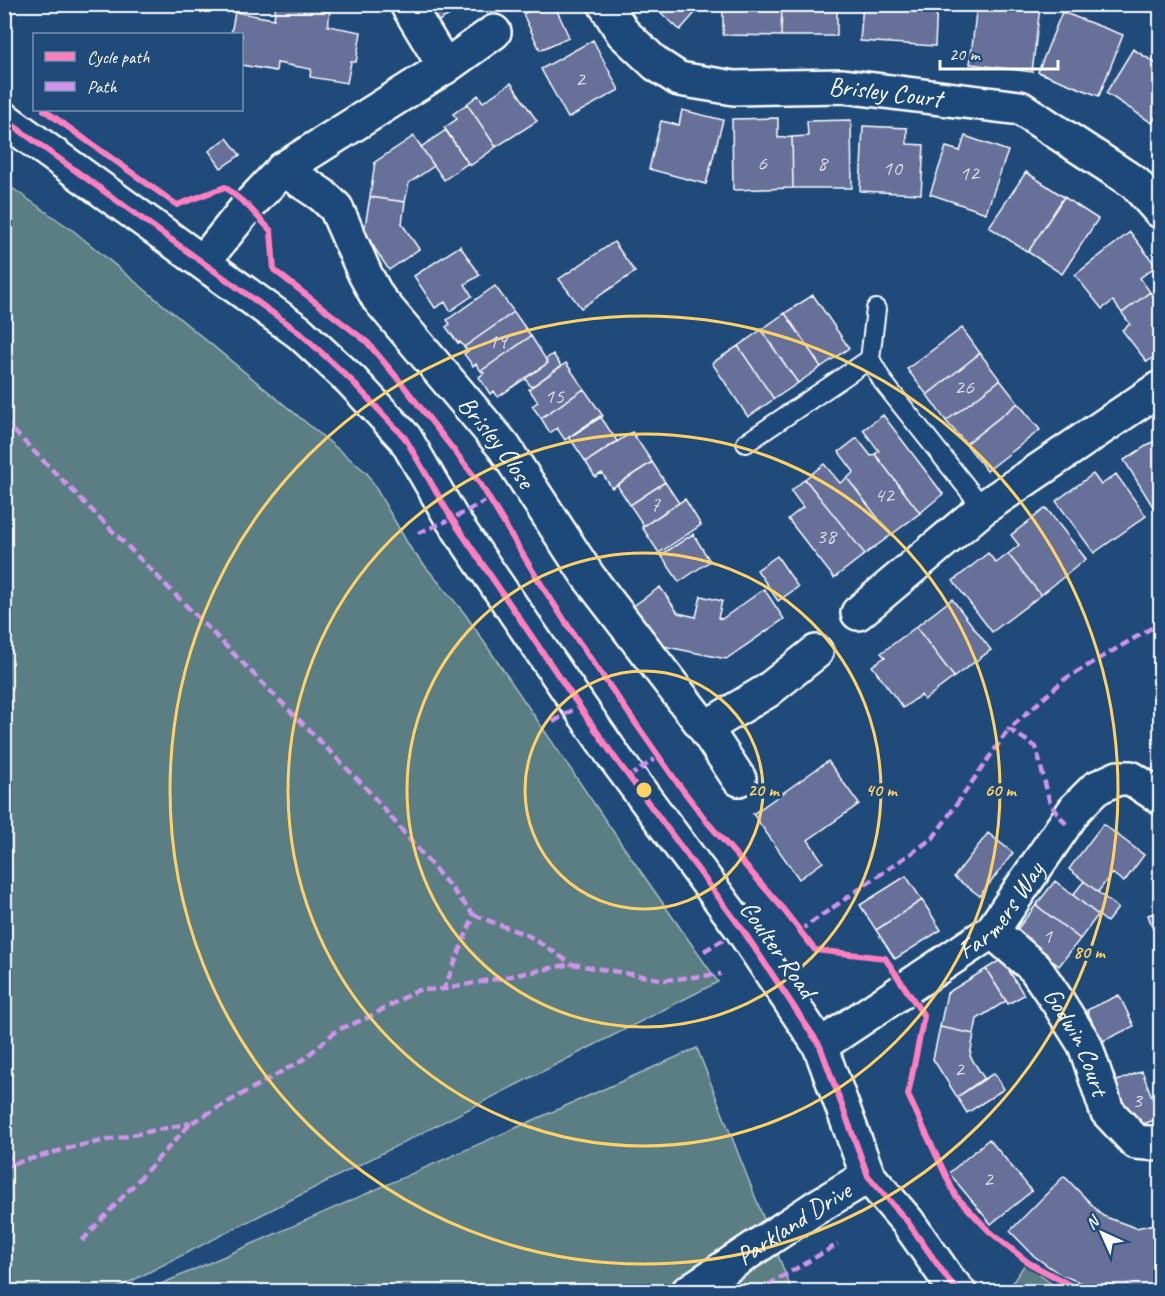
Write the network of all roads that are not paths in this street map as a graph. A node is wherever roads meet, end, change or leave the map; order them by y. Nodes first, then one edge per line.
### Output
1 (605, 4) edge
2 (408, 6) dead end
3 (494, 33) dead end
4 (445, 67) junction
5 (8, 130) edge
6 (283, 169) junction
7 (1161, 211) edge
8 (203, 262) junction
9 (876, 309) dead end
10 (870, 359) junction
11 (1161, 388) edge
12 (746, 443) dead end
13 (983, 508) junction
14 (858, 613) dead end
15 (816, 652) dead end
16 (705, 728) junction
17 (739, 779) dead end
18 (1161, 797) edge
19 (992, 931) junction
20 (820, 1046) junction
21 (1161, 1144) edge
22 (868, 1176) junction
23 (688, 1292) edge
24 (959, 1292) edge

1 - 7 street, Brisley Court
2 - 4 street
3 - 4 street
4 - 6 street
5 - 8 street, Coulter Road
6 - 8 street
6 - 16 street, Brisley Close
8 - 20 street, Coulter Road
9 - 10 lane
10 - 12 lane
10 - 13 lane
11 - 13 street
13 - 14 street
15 - 16 street
16 - 17 street, Brisley Close
18 - 19 street, Farmers Way
19 - 20 street, Farmers Way
19 - 21 street, Godwin Court
20 - 22 street, Coulter Road
22 - 23 street, Parkland Drive
22 - 24 street, Coulter Road

